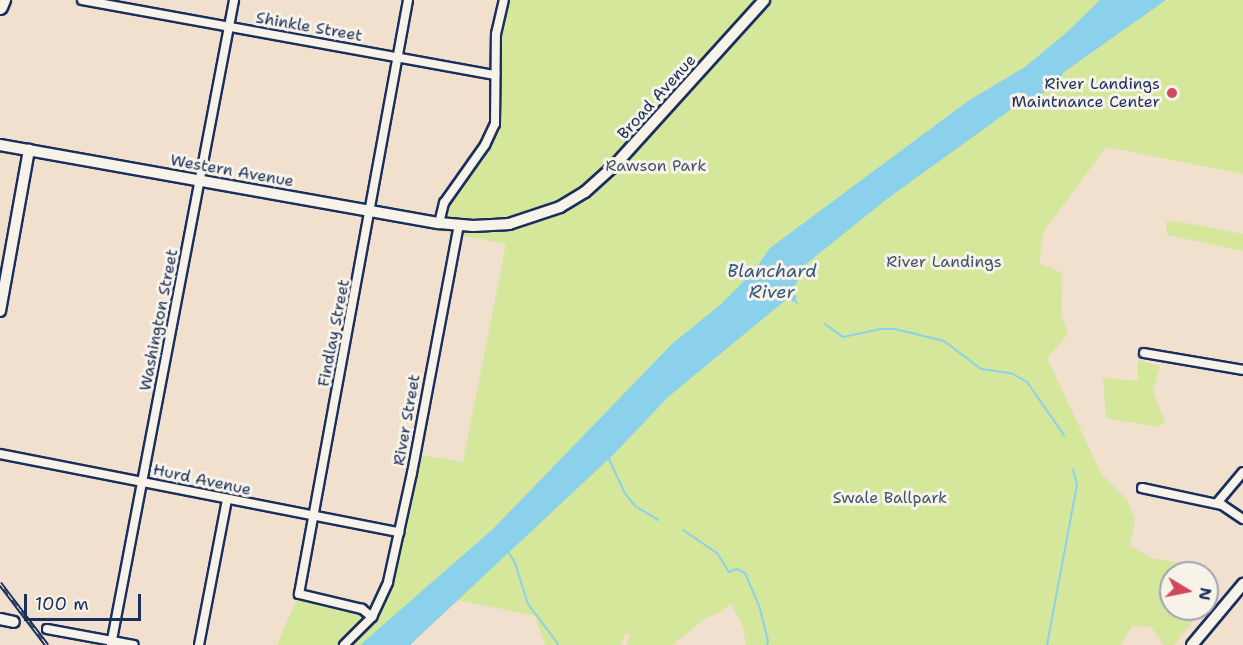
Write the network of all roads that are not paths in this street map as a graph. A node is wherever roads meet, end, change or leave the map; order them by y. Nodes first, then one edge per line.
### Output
1 (3, 0) edge
2 (82, 0) edge
3 (234, 0) edge
4 (408, 0) edge
5 (504, 0) edge
6 (764, 0) edge
7 (0, 7) edge
8 (229, 26) junction
9 (398, 57) junction
10 (495, 75) junction
11 (0, 145) edge
12 (29, 150) junction
13 (200, 181) junction
14 (370, 211) junction
15 (439, 223) junction
16 (459, 225) junction
17 (0, 311) edge
18 (1144, 352) dead end
19 (1243, 370) edge
20 (0, 454) edge
21 (1243, 472) edge
22 (142, 481) junction
23 (1142, 488) dead end
24 (227, 499) junction
25 (1217, 503) junction
26 (313, 516) junction
27 (1243, 519) edge
28 (399, 532) junction
29 (1243, 585) edge
30 (372, 617) junction
31 (0, 619) edge
32 (14, 622) dead end
33 (47, 629) dead end
34 (112, 643) edge
35 (134, 645) edge
36 (200, 645) edge
37 (344, 645) edge
38 (1192, 645) edge

1 - 7 highway
2 - 8 street, Shinkle Street
3 - 8 street, Washington Street
4 - 9 street, Findlay Street
5 - 10 street
6 - 16 main road, Broad Avenue
8 - 9 street, Shinkle Street
8 - 13 street, Washington Street
9 - 10 street, Shinkle Street
9 - 14 street, Findlay Street
10 - 15 street
11 - 12 main road, Western Avenue
12 - 13 main road, Western Avenue
12 - 17 main road
13 - 14 main road, Western Avenue
13 - 22 street, Washington Street
14 - 15 main road, Western Avenue
14 - 26 street, Findlay Street
15 - 16 main road, Western Avenue
16 - 28 street, River Street
18 - 19 street
20 - 22 street, Hurd Avenue
21 - 25 street
22 - 24 street, Hurd Avenue
22 - 34 street, Washington Street
23 - 25 street
24 - 26 street, Hurd Avenue
24 - 36 street
25 - 27 street
26 - 28 street, Hurd Avenue
26 - 30 street, Findlay Street
28 - 30 street, River Street
29 - 38 main road
30 - 37 street, River Street
31 - 32 main road
33 - 34 street
34 - 35 street

